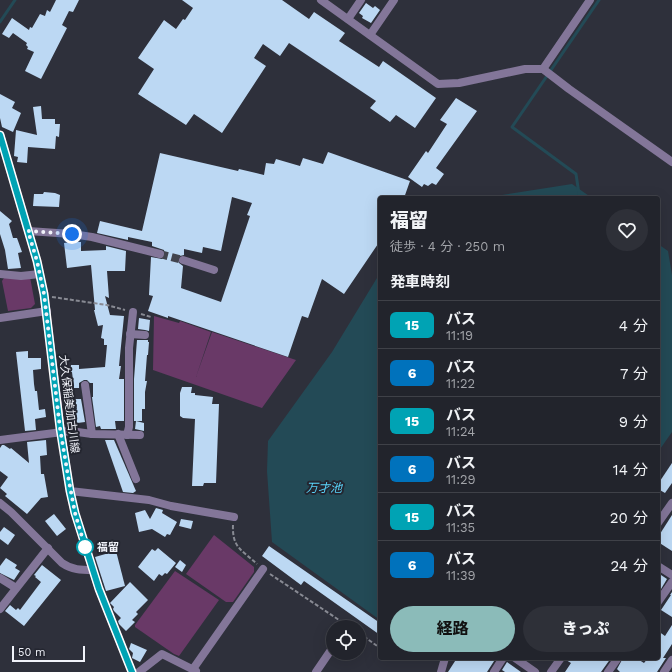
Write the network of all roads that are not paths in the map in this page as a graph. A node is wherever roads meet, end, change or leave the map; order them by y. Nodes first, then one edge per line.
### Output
1 (321, 0) edge
2 (361, 0) edge
3 (394, 0) edge
4 (590, 0) edge
5 (348, 19) junction
6 (370, 35) junction
7 (543, 69) junction
8 (0, 136) edge
9 (672, 162) edge
10 (28, 231) junction
11 (160, 254) tunnel mouth
12 (183, 260) tunnel mouth
13 (214, 270) dead end
14 (0, 274) edge
15 (40, 274) junction
16 (47, 311) junction
17 (133, 312) road end
18 (0, 318) edge
19 (130, 334) junction
20 (145, 335) dead end
21 (85, 385) dead end
22 (61, 432) junction
23 (92, 434) junction
24 (118, 434) junction
25 (127, 435) junction
26 (140, 435) dead end
27 (0, 440) edge
28 (136, 479) dead end
29 (70, 491) junction
30 (0, 503) edge
31 (672, 503) edge
32 (234, 518) road end
33 (660, 520) edge
34 (48, 548) junction
35 (660, 567) edge
36 (262, 569) road end
37 (93, 570) junction
38 (672, 576) edge
39 (0, 578) edge
40 (672, 582) edge
41 (16, 588) junction
42 (660, 599) edge
43 (0, 609) edge
44 (326, 658) edge
45 (444, 660) edge
46 (502, 660) edge
47 (518, 660) edge
48 (560, 660) edge
49 (617, 660) edge
50 (672, 660) edge
51 (195, 670) edge
52 (132, 672) edge
53 (139, 672) edge
54 (316, 672) edge
55 (441, 672) edge
56 (494, 672) edge
57 (535, 672) edge
58 (551, 672) edge
59 (608, 672) edge
60 (664, 672) edge

1 - 5 street
2 - 5 street
3 - 6 street
4 - 7 street
5 - 6 street
6 - 7 street
7 - 9 street
8 - 10 main road, 大久保稲美加古川線
10 - 11 street
10 - 15 main road, 大久保稲美加古川線
12 - 13 street
14 - 15 street
15 - 16 main road, 大久保稲美加古川線
16 - 18 street
16 - 22 main road, 大久保稲美加古川線
17 - 19 street
19 - 20 street
19 - 25 street
21 - 23 street
22 - 23 street
22 - 27 street
22 - 29 main road, 大久保稲美加古川線
23 - 24 street
24 - 25 street
24 - 28 street
25 - 26 street
29 - 32 street
29 - 37 main road, 大久保稲美加古川線
30 - 34 street
31 - 33 street
34 - 37 street
34 - 41 street
35 - 38 street
36 - 51 street
37 - 52 main road, 大久保稲美加古川線
39 - 41 street
40 - 42 street
41 - 43 street
44 - 54 street
45 - 55 street
46 - 56 street
47 - 57 street
48 - 58 street
49 - 59 street
50 - 60 street
51 - 53 street

